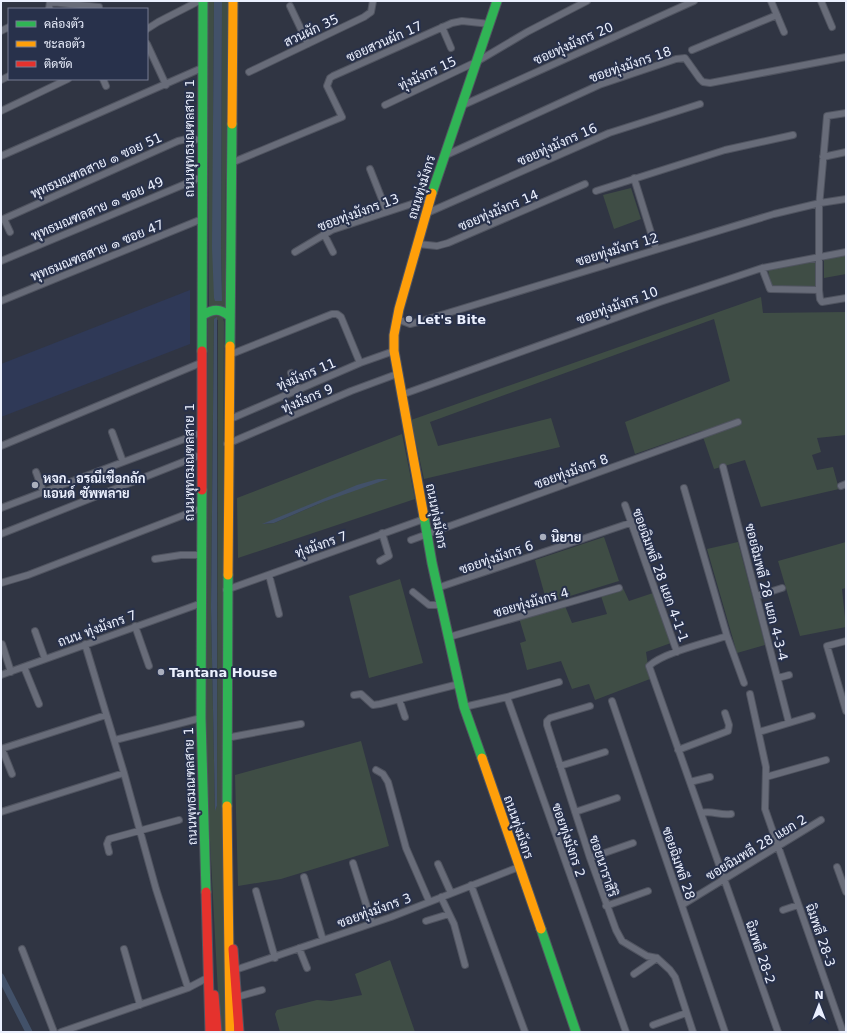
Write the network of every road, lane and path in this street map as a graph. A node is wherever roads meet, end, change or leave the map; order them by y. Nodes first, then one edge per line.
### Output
1 (200, 1) edge
2 (203, 1) edge
3 (233, 1) edge
4 (373, 1) edge
5 (497, 1) edge
6 (587, 1) edge
7 (694, 1) edge
8 (771, 1) edge
9 (821, 1) edge
10 (49, 6) edge
11 (290, 6) dead end
12 (99, 7) dead end
13 (777, 15) junction
14 (490, 24) junction
15 (442, 27) junction
16 (832, 27) dead end
17 (148, 28) edge
18 (784, 32) dead end
19 (308, 44) junction
20 (148, 46) edge
21 (451, 48) dead end
22 (692, 50) dead end
23 (846, 57) edge
24 (478, 61) junction
25 (202, 68) junction
26 (249, 72) dead end
27 (66, 80) edge
28 (103, 80) edge
29 (166, 85) junction
30 (106, 86) dead end
31 (386, 104) dead end
32 (700, 104) dead end
33 (461, 106) junction
34 (1, 111) edge
35 (846, 113) edge
36 (793, 135) dead end
37 (202, 140) junction
38 (846, 152) edge
39 (1, 156) edge
40 (444, 156) junction
41 (823, 156) junction
42 (230, 163) junction
43 (370, 169) dead end
44 (202, 177) junction
45 (634, 178) junction
46 (585, 184) dead end
47 (596, 191) dead end
48 (430, 198) junction
49 (846, 199) edge
50 (820, 203) junction
51 (387, 212) junction
52 (426, 213) junction
53 (2, 219) edge
54 (202, 219) junction
55 (10, 232) dead end
56 (324, 234) junction
57 (418, 244) junction
58 (656, 249) junction
59 (295, 252) dead end
60 (333, 252) dead end
61 (846, 252) edge
62 (820, 257) junction
63 (1, 260) edge
64 (762, 268) junction
65 (819, 290) junction
66 (846, 298) edge
67 (1, 301) edge
68 (203, 315) junction
69 (229, 316) junction
70 (397, 319) junction
71 (394, 350) junction
72 (229, 355) junction
73 (203, 362) junction
74 (360, 363) junction
75 (291, 373) dead end
76 (397, 374) junction
77 (298, 389) junction
78 (401, 395) junction
79 (228, 420) junction
80 (738, 422) dead end
81 (112, 432) dead end
82 (203, 432) junction
83 (227, 444) junction
84 (1, 446) edge
85 (203, 454) junction
86 (123, 462) junction
87 (724, 467) dead end
88 (36, 472) dead end
89 (684, 488) dead end
90 (43, 491) junction
91 (625, 505) dead end
92 (1, 508) edge
93 (202, 508) junction
94 (424, 518) junction
95 (630, 523) junction
96 (382, 533) junction
97 (1, 534) edge
98 (427, 534) junction
99 (411, 540) dead end
100 (202, 555) junction
101 (155, 559) dead end
102 (380, 561) dead end
103 (269, 575) junction
104 (1, 583) edge
105 (437, 588) junction
106 (619, 588) dead end
107 (782, 588) dead end
108 (226, 590) junction
109 (413, 592) dead end
110 (757, 596) junction
111 (202, 603) junction
112 (441, 605) junction
113 (279, 614) dead end
114 (135, 626) junction
115 (35, 631) dead end
116 (727, 636) junction
117 (449, 637) junction
118 (846, 641) edge
119 (2, 644) edge
120 (85, 644) junction
121 (677, 652) junction
122 (45, 659) junction
123 (149, 666) dead end
124 (24, 667) junction
125 (11, 672) junction
126 (1, 675) edge
127 (789, 675) dead end
128 (778, 678) junction
129 (559, 682) dead end
130 (744, 683) dead end
131 (459, 684) junction
132 (750, 694) dead end
133 (354, 695) dead end
134 (507, 697) junction
135 (399, 699) junction
136 (612, 701) dead end
137 (39, 704) dead end
138 (590, 706) dead end
139 (464, 707) junction
140 (846, 711) edge
141 (724, 713) dead end
142 (106, 715) junction
143 (405, 716) dead end
144 (812, 716) dead end
145 (201, 718) junction
146 (789, 723) junction
147 (301, 724) dead end
148 (759, 732) junction
149 (226, 738) junction
150 (114, 740) junction
151 (2, 749) edge
152 (678, 750) junction
153 (605, 752) dead end
154 (826, 760) dead end
155 (560, 766) junction
156 (376, 770) dead end
157 (124, 773) junction
158 (12, 774) dead end
159 (710, 777) dead end
160 (766, 777) junction
161 (690, 782) junction
162 (617, 798) dead end
163 (1, 812) edge
164 (575, 812) junction
165 (701, 813) junction
166 (732, 814) dead end
167 (179, 820) dead end
168 (821, 820) dead end
169 (140, 830) junction
170 (633, 843) dead end
171 (778, 846) junction
172 (109, 852) dead end
173 (590, 858) junction
174 (353, 863) dead end
175 (438, 864) dead end
176 (519, 867) junction
177 (837, 867) dead end
178 (304, 877) dead end
179 (724, 879) junction
180 (471, 885) junction
181 (256, 891) dead end
182 (648, 891) dead end
183 (846, 892) edge
184 (451, 893) junction
185 (441, 897) junction
186 (429, 901) junction
187 (682, 905) junction
188 (798, 905) junction
189 (606, 906) junction
190 (783, 910) dead end
191 (449, 914) junction
192 (426, 921) dead end
193 (207, 922) junction
194 (228, 922) junction
195 (372, 923) junction
196 (323, 940) junction
197 (300, 948) junction
198 (22, 949) dead end
199 (124, 949) dead end
200 (275, 958) junction
201 (657, 958) junction
202 (465, 965) dead end
203 (307, 968) dead end
204 (235, 970) junction
205 (634, 974) dead end
206 (207, 978) junction
207 (188, 988) junction
208 (262, 990) dead end
209 (237, 997) junction
210 (140, 1005) junction
211 (686, 1013) junction
212 (653, 1025) dead end
213 (54, 1032) edge
214 (61, 1032) edge
215 (210, 1032) edge
216 (216, 1032) edge
217 (230, 1032) edge
218 (239, 1032) edge
219 (525, 1032) edge
220 (576, 1032) edge
221 (626, 1032) edge
222 (692, 1032) edge
223 (725, 1032) edge
224 (778, 1032) edge
225 (843, 1032) edge

1 - 17 street
2 - 25 main road, ถนนพุทธมณฑลสาย 1
3 - 42 main road
4 - 19 street, สวนผัก 35
5 - 14 main road, ถนนทุ่งมังกร
6 - 24 street, ทุ่งมังกร 15
7 - 33 street, ซอยทุ่งมังกร 20
8 - 13 street
9 - 16 street
10 - 12 street
11 - 19 street
13 - 18 street
13 - 22 street
14 - 15 street, ซอยสวนผัก 17
14 - 24 main road, ถนนทุ่งมังกร
15 - 21 street
15 - 42 street, ซอยสวนผัก 17
19 - 26 street, สวนผัก 35
20 - 29 street
23 - 40 street, ซอยทุ่งมังกร 18
24 - 31 street, ทุ่งมังกร 15
24 - 33 main road, ถนนทุ่งมังกร
25 - 29 street
25 - 37 main road, ถนนพุทธมณฑลสาย 1
27 - 34 street
28 - 30 street
29 - 39 street
32 - 52 street, ซอยทุ่งมังกร 16
33 - 40 main road, ถนนทุ่งมังกร
35 - 41 street
36 - 45 street
37 - 44 main road, ถนนพุทธมณฑลสาย 1
37 - 53 street, พุทธมณฑลสาย ๑ ซอย 51
38 - 41 street
40 - 48 main road, ถนนทุ่งมังกร
41 - 50 street
42 - 69 main road
43 - 51 street
44 - 54 main road, ถนนพุทธมณฑลสาย 1
44 - 63 street, พุทธมณฑลสาย ๑ ซอย 49
45 - 47 street
45 - 58 street
46 - 57 street, ซอยทุ่งมังกร 14
48 - 51 street, ซอยทุ่งมังกร 13
48 - 52 main road, ถนนทุ่งมังกร
49 - 50 street, ซอยทุ่งมังกร 12
50 - 58 street, ซอยทุ่งมังกร 12
50 - 62 street
51 - 56 street, ซอยทุ่งมังกร 13
52 - 57 main road, ถนนทุ่งมังกร
53 - 55 street
54 - 67 street, พุทธมณฑลสาย ๑ ซอย 47
54 - 68 main road, ถนนพุทธมณฑลสาย 1
56 - 59 street, ซอยทุ่งมังกร 13
56 - 60 street
57 - 70 main road, ถนนทุ่งมังกร
58 - 70 street, ซอยทุ่งมังกร 12
61 - 62 street, ซอยทุ่งมังกร 10
62 - 64 street, ซอยทุ่งมังกร 10
62 - 65 street
64 - 65 street
64 - 78 street, ซอยทุ่งมังกร 10
65 - 66 street
68 - 69 main road
68 - 73 main road, ถนนพุทธมณฑลสาย 1
69 - 72 main road
70 - 71 main road, ถนนทุ่งมังกร
71 - 74 street, ทุ่งมังกร 11
71 - 76 main road, ถนนทุ่งมังกร
72 - 74 street
72 - 79 main road
73 - 82 main road, ถนนพุทธมณฑลสาย 1
73 - 84 street
74 - 77 street, ทุ่งมังกร 11
75 - 77 street
76 - 78 main road, ถนนทุ่งมังกร
76 - 83 street, ทุ่งมังกร 9
77 - 79 street, ทุ่งมังกร 11
78 - 94 main road, ถนนทุ่งมังกร
79 - 83 main road
80 - 98 street, ซอยทุ่งมังกร 8
81 - 86 street
82 - 85 main road, ถนนพุทธมณฑลสาย 1
82 - 86 street
83 - 108 main road
85 - 93 main road, ถนนพุทธมณฑลสาย 1
85 - 97 street
86 - 90 street
87 - 110 street, ซอยฉิมพลี 28 แยก 4-3-4
88 - 90 street
89 - 116 street
90 - 92 street
91 - 95 street, ซอยฉิมพลี 28 แยก 4-1-1
93 - 100 main road, ถนนพุทธมณฑลสาย 1
93 - 104 street
94 - 96 street, ทุ่งมังกร 7
94 - 98 main road, ถนนทุ่งมังกร
95 - 105 street, ซอยทุ่งมังกร 6
95 - 121 street, ซอยฉิมพลี 28 แยก 4-1-1
96 - 102 street
96 - 103 street, ทุ่งมังกร 7
98 - 99 street, ซอยทุ่งมังกร 8
98 - 105 main road, ถนนทุ่งมังกร
100 - 101 street
100 - 111 main road, ถนนพุทธมณฑลสาย 1
103 - 108 street, ทุ่งมังกร 7
103 - 113 street
105 - 112 main road, ถนนทุ่งมังกร
106 - 117 street, ซอยทุ่งมังกร 4
107 - 110 street
108 - 149 main road
109 - 112 street
110 - 128 street, ซอยฉิมพลี 28 แยก 4-3-4
111 - 114 street, ถนน ทุ่งมังกร 7
111 - 145 main road, ถนนพุทธมณฑลสาย 1
112 - 117 main road, ถนนทุ่งมังกร
114 - 120 street, ถนน ทุ่งมังกร 7
114 - 123 street
115 - 122 street
116 - 121 street
116 - 130 street
117 - 131 main road, ถนนทุ่งมังกร
118 - 140 street
119 - 125 street
120 - 122 street, ถนน ทุ่งมังกร 7
120 - 142 street
121 - 152 street, ฉิมพลี 28-2
122 - 124 street, ถนน ทุ่งมังกร 7
124 - 125 street, ถนน ทุ่งมังกร 7
124 - 137 street
125 - 126 street, ถนน ทุ่งมังกร 7
127 - 128 street
128 - 146 street, ซอยฉิมพลี 28 แยก 4-3-4
129 - 134 street
131 - 135 street
131 - 139 main road, ถนนทุ่งมังกร
132 - 148 street, ฉิมพลี 28-3
133 - 135 street
134 - 139 street
134 - 221 street, ซอยทุ่งมังกร 2
135 - 143 street
136 - 187 street, ซอยฉิมพลี 28
138 - 155 street, ซอยนาราสิริ
139 - 176 main road, ถนนทุ่งมังกร
141 - 152 street
142 - 150 street
142 - 151 street
144 - 146 street
145 - 150 street
145 - 193 main road, ถนนพุทธมณฑลสาย 1
146 - 148 street
147 - 149 street
148 - 160 street, ฉิมพลี 28-3
149 - 194 main road
150 - 157 street
151 - 158 street
152 - 161 street, ฉิมพลี 28-2
153 - 155 street
154 - 160 street
155 - 164 street, ซอยนาราสิริ
156 - 186 street
157 - 163 street
157 - 169 street
159 - 161 street
160 - 171 street, ฉิมพลี 28-3
161 - 165 street, ฉิมพลี 28-2
162 - 164 street
164 - 173 street, ซอยนาราสิริ
165 - 166 street
165 - 179 street, ฉิมพลี 28-2
167 - 169 street
168 - 171 street, ซอยฉิมพลี 28 แยก 2
169 - 172 street
169 - 207 street
170 - 173 street
171 - 179 street, ซอยฉิมพลี 28 แยก 2
171 - 188 street, ฉิมพลี 28-3
173 - 189 street, ซอยนาราสิริ
174 - 195 street
175 - 184 street
176 - 180 street, ซอยทุ่งมังกร 3
176 - 220 main road, ถนนทุ่งมังกร
177 - 183 street
178 - 196 street
179 - 187 street, ซอยฉิมพลี 28 แยก 2
179 - 224 street, ฉิมพลี 28-2
180 - 184 street, ซอยทุ่งมังกร 3
180 - 219 street
181 - 200 street
182 - 189 street
184 - 185 street, ซอยทุ่งมังกร 3
185 - 186 street, ซอยทุ่งมังกร 3
185 - 191 street
186 - 195 street, ซอยทุ่งมังกร 3
187 - 223 street, ซอยฉิมพลี 28
188 - 190 street
188 - 225 street, ฉิมพลี 28-3
189 - 201 street, ซอยนาราสิริ
191 - 192 street
191 - 202 street
193 - 206 main road, ถนนพุทธมณฑลสาย 1
193 - 216 main road, ถนนพุทธมณฑลสาย 1
194 - 204 main road
194 - 217 main road
195 - 196 street, ซอยทุ่งมังกร 3
196 - 197 street, ซอยทุ่งมังกร 3
197 - 200 street, ซอยทุ่งมังกร 3
197 - 203 street
198 - 213 street
199 - 210 street
200 - 204 street, ซอยทุ่งมังกร 3
201 - 205 street
201 - 211 street, ซอยนาราสิริ
204 - 209 main road
206 - 207 street
206 - 215 main road, ถนนพุทธมณฑลสาย 1
207 - 210 street
208 - 209 street
209 - 218 main road
210 - 214 street
211 - 212 street
211 - 222 street, ซอยนาราสิริ

